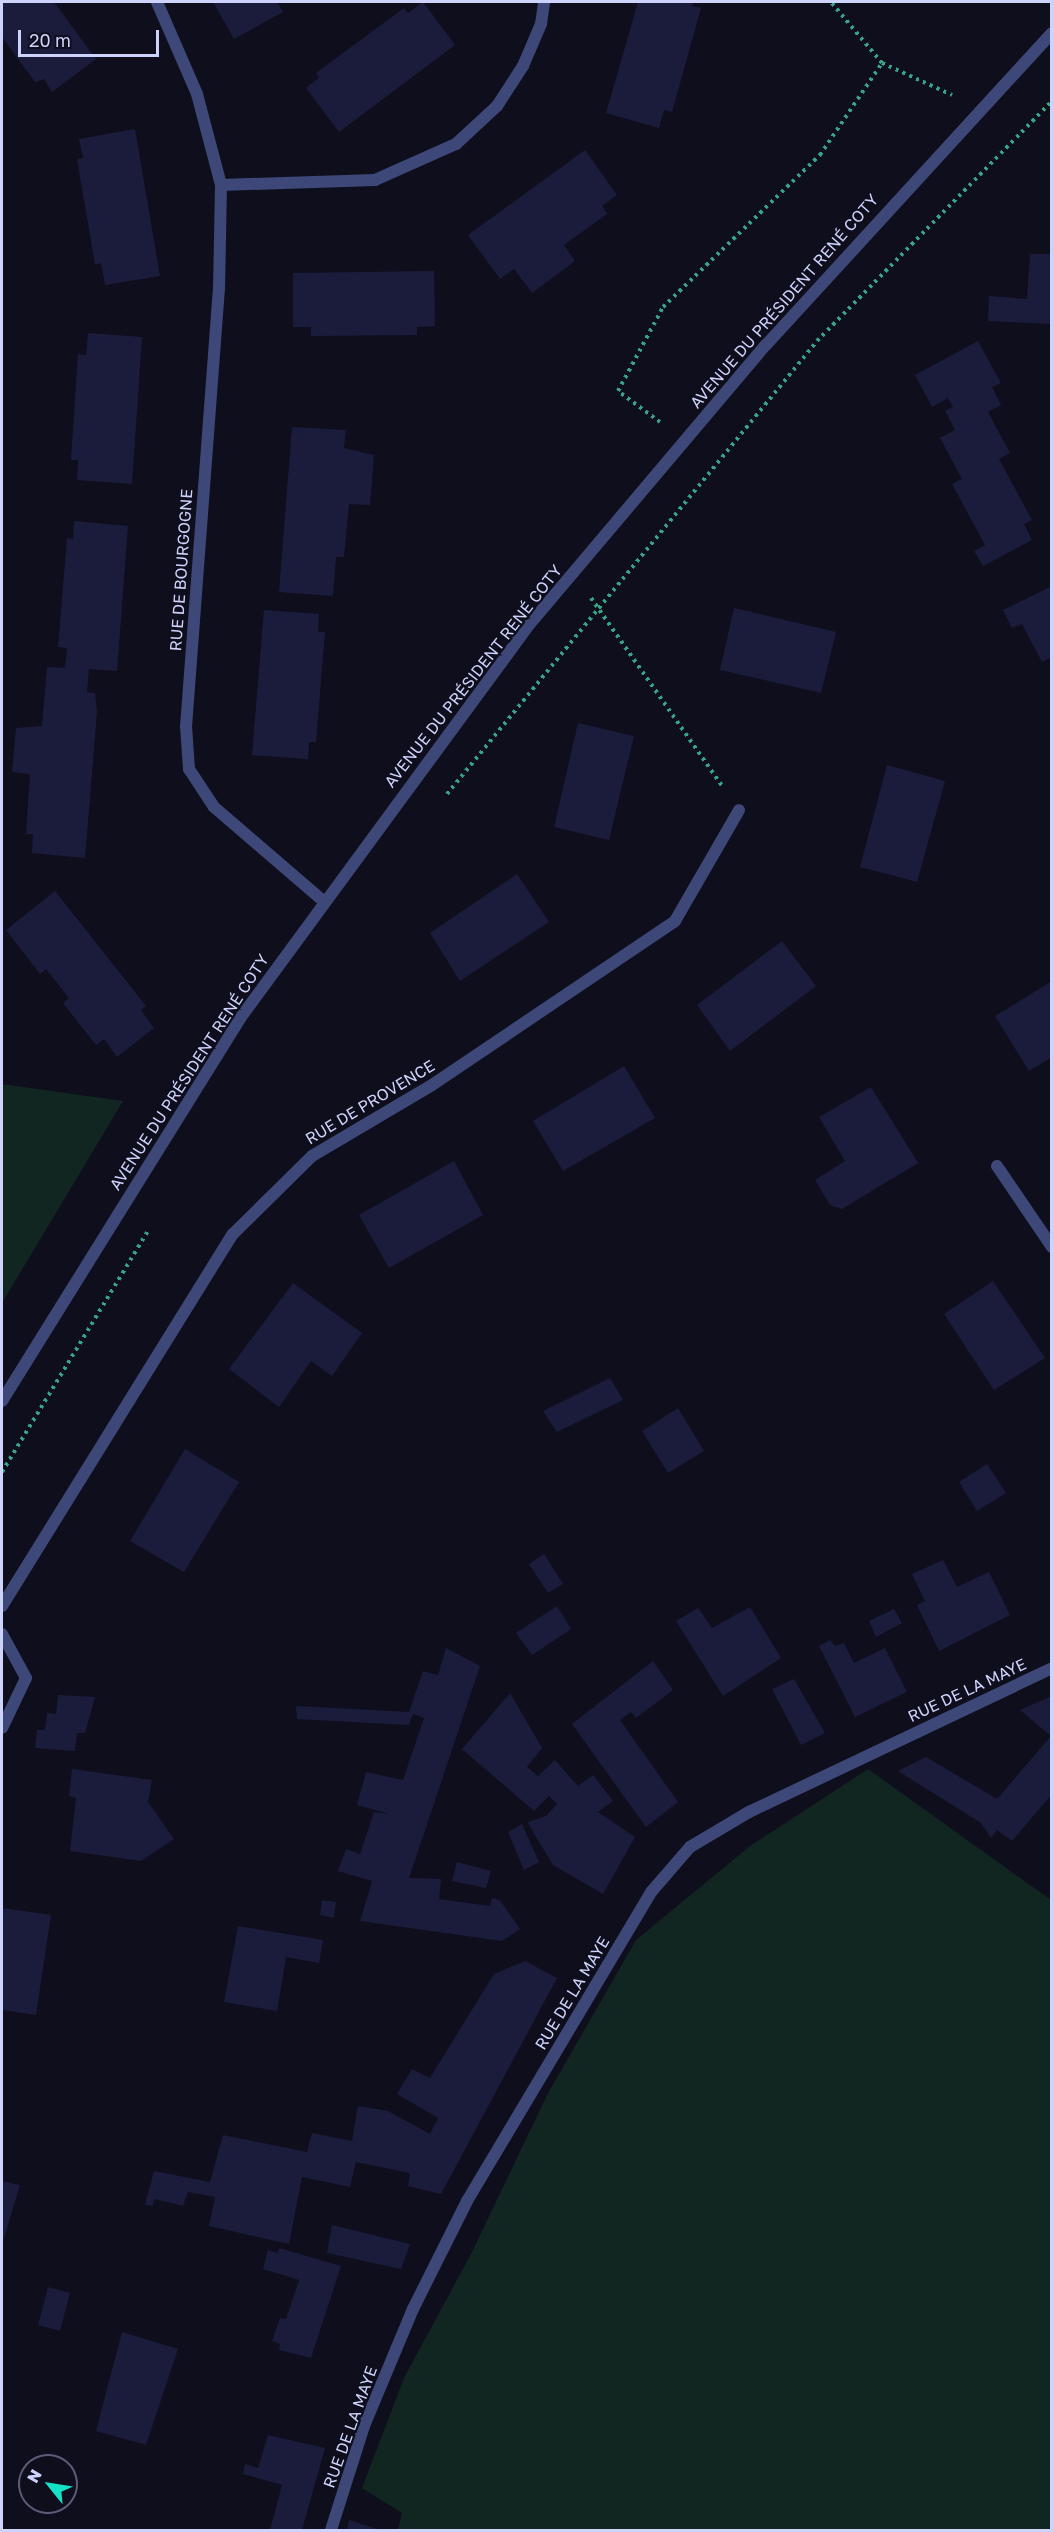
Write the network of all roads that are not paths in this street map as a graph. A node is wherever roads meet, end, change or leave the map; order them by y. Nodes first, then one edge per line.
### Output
1 (157, 2) edge
2 (544, 2) edge
3 (1052, 33) edge
4 (221, 185) junction
5 (739, 810) road end
6 (322, 900) junction
7 (997, 1166) dead end
8 (1052, 1247) edge
9 (2, 1401) edge
10 (2, 1606) edge
11 (2, 1634) edge
12 (1052, 1668) edge
13 (2, 1728) edge
14 (331, 2530) edge

1 - 4 street, RUE DE BOURGOGNE
2 - 4 street
3 - 6 street, AVENUE DU PRÉSIDENT RENÉ COTY
4 - 6 street, RUE DE BOURGOGNE
5 - 10 street, RUE DE PROVENCE
6 - 9 street, AVENUE DU PRÉSIDENT RENÉ COTY
7 - 8 street
11 - 13 street
12 - 14 street, RUE DE LA MAYE

